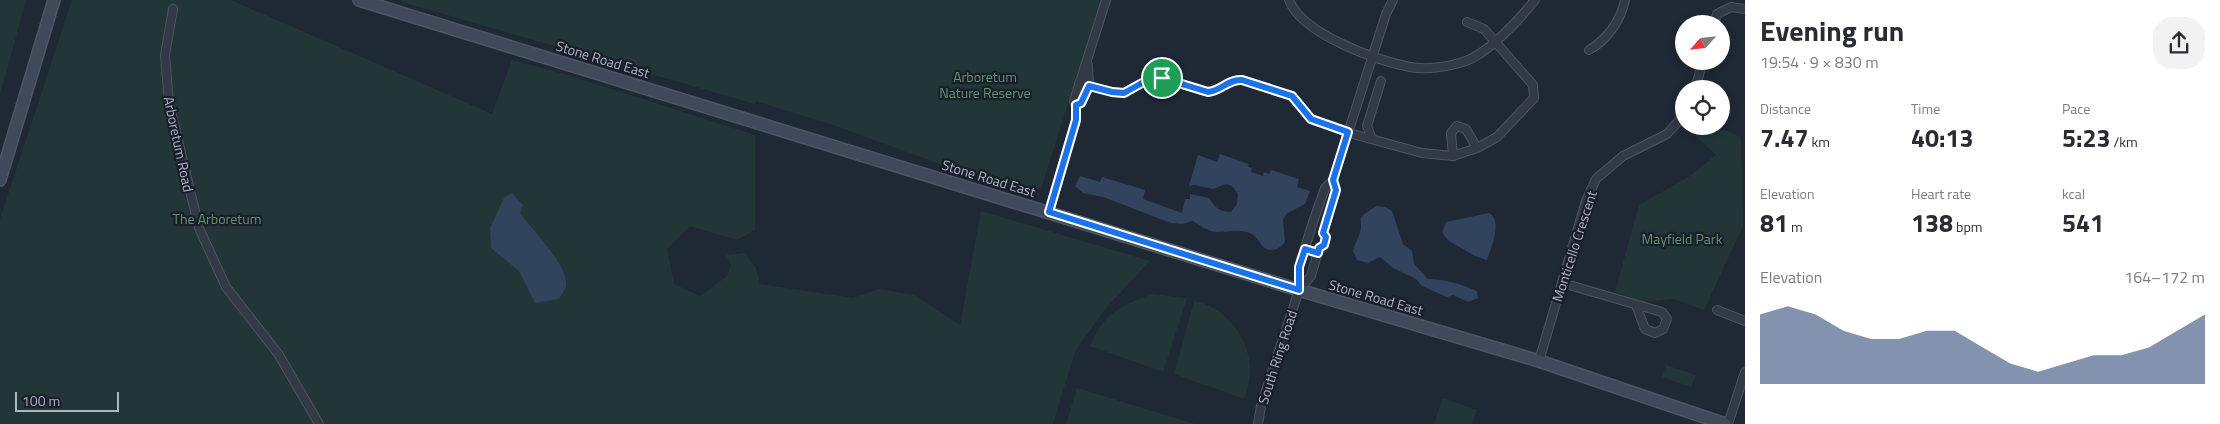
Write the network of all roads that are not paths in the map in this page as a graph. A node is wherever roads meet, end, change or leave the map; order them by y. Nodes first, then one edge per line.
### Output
1 (54, 0) edge
2 (359, 0) edge
3 (1106, 0) edge
4 (1289, 0) edge
5 (1393, 0) edge
6 (1535, 0) edge
7 (1626, 0) edge
8 (173, 9) dead end
9 (1745, 9) edge
10 (1717, 15) edge
11 (1468, 22) dead end
12 (1495, 42) junction
13 (1589, 50) dead end
14 (1372, 56) junction
15 (1087, 59) junction
16 (1381, 81) dead end
17 (1079, 84) junction
18 (1089, 86) junction
19 (1076, 105) junction
20 (1675, 124) edge
21 (1348, 132) junction
22 (1372, 139) junction
23 (1477, 148) junction
24 (1453, 156) junction
25 (0, 180) edge
26 (1333, 180) junction
27 (1049, 212) junction
28 (1313, 222) junction
29 (1324, 231) junction
30 (1305, 249) junction
31 (1319, 249) junction
32 (1562, 283) junction
33 (1299, 290) junction
34 (1636, 305) dead end
35 (1717, 310) dead end
36 (1745, 321) edge
37 (1539, 361) junction
38 (1745, 372) edge
39 (318, 424) edge
40 (1258, 424) edge
41 (1726, 424) edge

1 - 25 main road
2 - 27 main road, Stone Road East
3 - 15 street
4 - 14 street
5 - 14 street
6 - 12 street
7 - 13 street
8 - 39 street, Arboretum Road
9 - 10 street
11 - 12 street
12 - 14 street
12 - 23 street
14 - 21 street
15 - 17 street
15 - 18 street
16 - 22 street
17 - 18 street
17 - 19 street
18 - 19 street
18 - 21 street
19 - 27 street
20 - 32 street, Monticello Crescent
21 - 22 street
21 - 26 street
22 - 24 street
23 - 24 street
23 - 24 street
26 - 28 street
26 - 29 street
27 - 33 main road, Stone Road East
28 - 29 street
28 - 30 street
29 - 31 street
30 - 31 street
30 - 33 street
31 - 33 street
32 - 34 street
32 - 37 street, Monticello Crescent
33 - 37 main road, Stone Road East
33 - 40 street, South Ring Road
35 - 36 street
37 - 41 main road, Stone Road East
38 - 41 street

